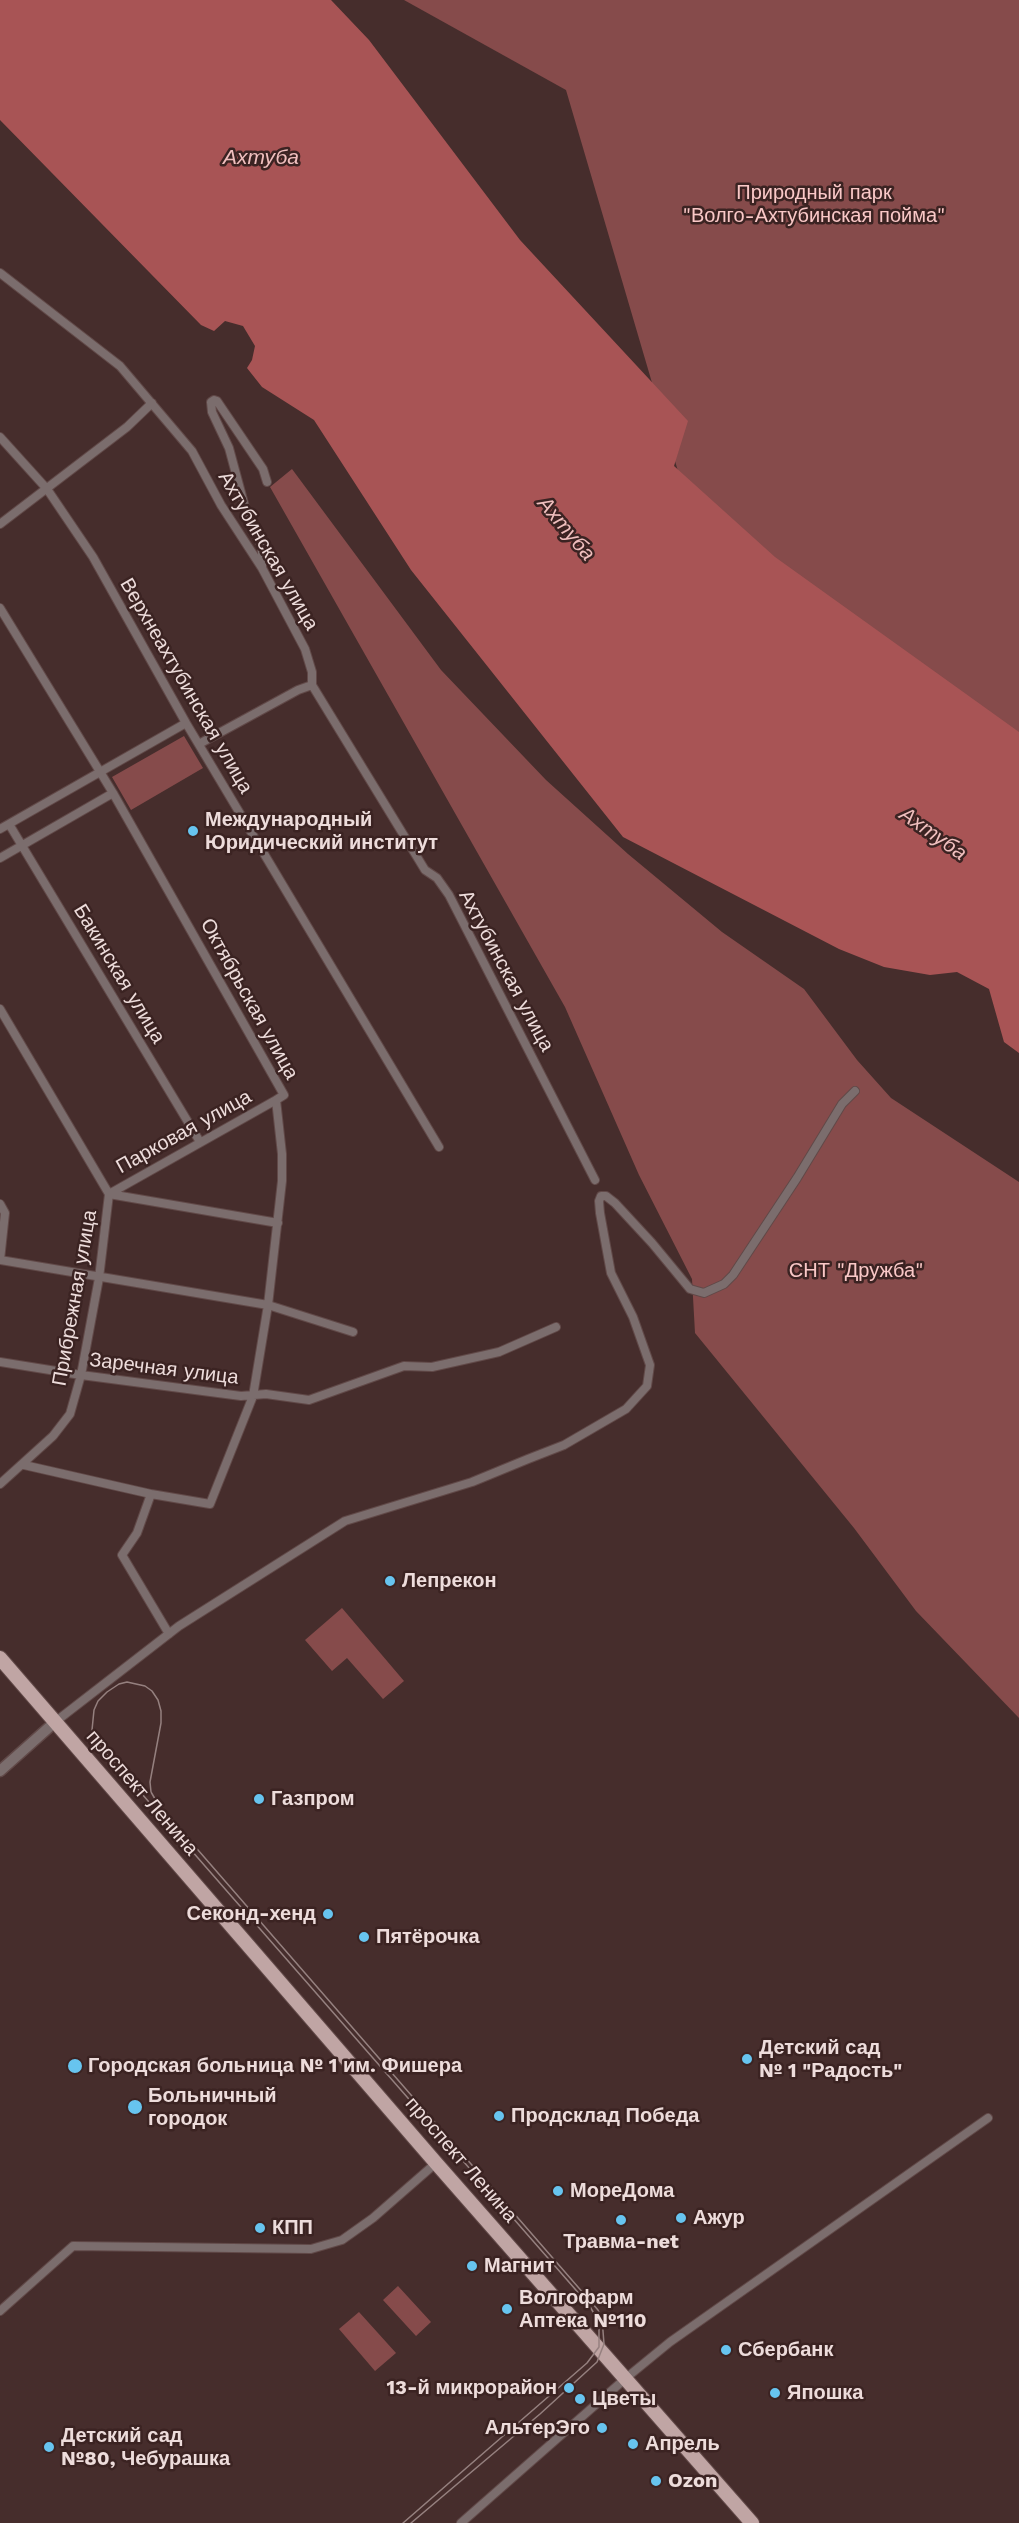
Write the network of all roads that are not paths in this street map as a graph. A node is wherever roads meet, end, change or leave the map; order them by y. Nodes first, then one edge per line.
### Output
1 (0, 273) edge
2 (152, 403) junction
3 (0, 437) edge
4 (267, 482) dead end
5 (47, 489) junction
6 (0, 524) edge
7 (262, 568) junction
8 (0, 608) edge
9 (312, 685) junction
10 (186, 723) junction
11 (199, 744) junction
12 (100, 772) junction
13 (113, 793) junction
14 (9, 824) junction
15 (0, 829) edge
16 (22, 844) junction
17 (0, 858) edge
18 (0, 1009) edge
19 (855, 1091) dead end
20 (276, 1100) junction
21 (200, 1142) junction
22 (439, 1147) dead end
23 (595, 1180) dead end
24 (109, 1194) junction
25 (0, 1204) edge
26 (278, 1223) junction
27 (0, 1260) edge
28 (99, 1278) junction
29 (268, 1305) junction
30 (556, 1327) dead end
31 (353, 1332) dead end
32 (0, 1362) edge
33 (81, 1375) junction
34 (254, 1396) junction
35 (24, 1465) junction
36 (0, 1484) edge
37 (151, 1494) junction
38 (169, 1634) junction
39 (0, 1658) edge
40 (55, 1722) junction
41 (0, 1771) edge
42 (988, 2118) dead end
43 (436, 2163) junction
44 (0, 2311) edge
45 (626, 2378) junction
46 (461, 2523) edge
47 (752, 2523) edge

1 - 2 street, Ахтубинская улица
2 - 5 street
2 - 7 street, Ахтубинская улица
3 - 5 street, Верхнеахтубинская улица
4 - 7 street
5 - 6 street
5 - 10 street, Верхнеахтубинская улица
7 - 9 street, Ахтубинская улица
8 - 12 street, Октябрьская улица
9 - 11 street
9 - 23 street, Ахтубинская улица
10 - 11 street, Верхнеахтубинская улица
10 - 12 street
11 - 22 street, Верхнеахтубинская улица
12 - 13 street, Октябрьская улица
12 - 14 street
13 - 16 street
13 - 20 street, Октябрьская улица
14 - 15 street
14 - 16 street, Бакинская улица
16 - 17 street
16 - 21 street, Бакинская улица
18 - 24 street, Прибрежная улица
19 - 38 street
20 - 21 street, Парковая улица
20 - 26 street, Октябрьская улица
21 - 24 street, Парковая улица
24 - 26 street
24 - 28 street, Прибрежная улица
25 - 27 street
26 - 29 street, Октябрьская улица
27 - 28 street
28 - 29 street
28 - 33 street, Прибрежная улица
29 - 31 street
29 - 34 street, Октябрьская улица
30 - 34 street, Заречная улица
32 - 33 street, Заречная улица
33 - 34 street, Заречная улица
33 - 35 street, Прибрежная улица
34 - 37 street, Октябрьская улица
35 - 36 street, Прибрежная улица
35 - 37 street, Октябрьская улица
37 - 38 street
38 - 40 street
39 - 40 main road, проспект Ленина
40 - 41 street
40 - 43 main road, проспект Ленина
42 - 45 street
43 - 44 street
43 - 45 main road, проспект Ленина
45 - 46 street
45 - 47 main road, проспект Ленина

